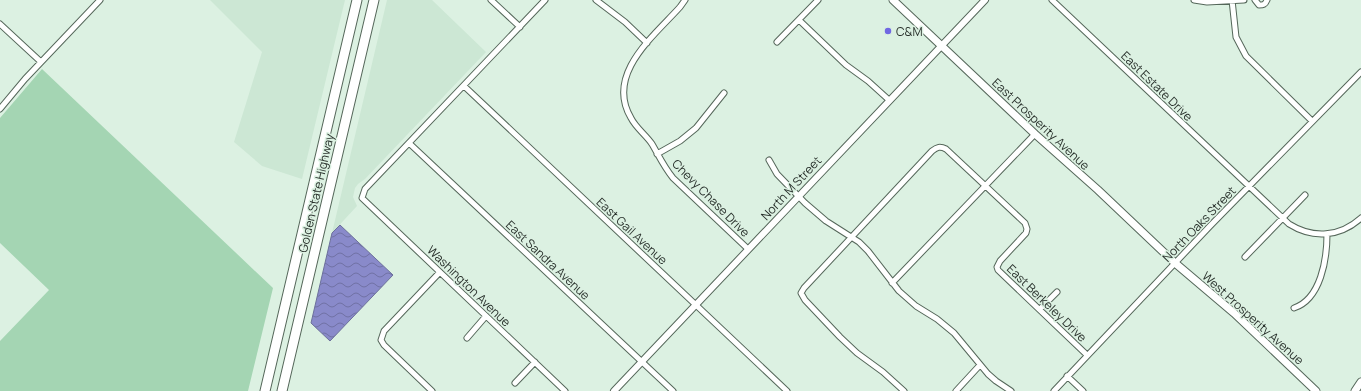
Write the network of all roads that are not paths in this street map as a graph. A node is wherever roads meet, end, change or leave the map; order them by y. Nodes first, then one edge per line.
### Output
1 (100, 0) edge
2 (357, 0) edge
3 (374, 0) edge
4 (491, 0) edge
5 (545, 0) edge
6 (596, 0) edge
7 (685, 0) edge
8 (818, 0) edge
9 (893, 0) edge
10 (985, 0) edge
11 (1052, 0) edge
12 (1194, 0) edge
13 (1232, 0) edge
14 (1244, 0) edge
15 (1255, 0) edge
16 (1267, 0) edge
17 (799, 20) junction
18 (0, 24) edge
19 (520, 27) junction
20 (777, 42) dead end
21 (647, 43) junction
22 (941, 45) junction
23 (41, 62) junction
24 (1361, 72) edge
25 (464, 86) junction
26 (724, 93) dead end
27 (889, 100) junction
28 (0, 109) edge
29 (1312, 121) junction
30 (1034, 134) junction
31 (410, 143) junction
32 (657, 154) junction
33 (769, 160) dead end
34 (985, 185) junction
35 (1249, 187) junction
36 (1305, 195) dead end
37 (798, 196) junction
38 (1361, 218) edge
39 (1282, 219) junction
40 (1327, 234) junction
41 (852, 237) junction
42 (748, 249) junction
43 (1245, 258) dead end
44 (1175, 263) junction
45 (440, 272) junction
46 (892, 283) junction
47 (1057, 292) dead end
48 (696, 305) junction
49 (1294, 308) dead end
50 (1040, 309) junction
51 (486, 316) junction
52 (466, 338) dead end
53 (1088, 355) junction
54 (534, 362) junction
55 (642, 362) junction
56 (980, 365) junction
57 (1068, 376) junction
58 (1361, 382) edge
59 (515, 383) dead end
60 (266, 391) edge
61 (282, 391) edge
62 (432, 391) edge
63 (565, 391) edge
64 (614, 391) edge
65 (673, 391) edge
66 (787, 391) edge
67 (904, 391) edge
68 (956, 391) edge
69 (1011, 391) edge
70 (1054, 391) edge
71 (1083, 391) edge
72 (1316, 391) edge
73 (1355, 391) edge

1 - 23 street
2 - 60 highway, Golden State Highway
3 - 61 highway, Golden State Highway
4 - 19 street
5 - 19 street
6 - 21 street
7 - 21 street, Chevy Chase Drive
8 - 17 street
9 - 22 main road, East Prosperity Avenue
10 - 22 street, North M Street
11 - 35 street, East Estate Drive
12 - 13 street
13 - 14 street
13 - 29 street
15 - 16 street
17 - 20 street
17 - 27 street
18 - 23 street
19 - 25 street
21 - 32 street, Chevy Chase Drive
22 - 27 street, North M Street
22 - 30 main road, East Prosperity Avenue
23 - 28 street
24 - 29 street, North Oaks Street
25 - 31 street
25 - 48 street, East Gail Avenue
26 - 32 street
27 - 37 street, North M Street
29 - 35 street, North Oaks Street
30 - 34 street
30 - 44 main road, East Prosperity Avenue
31 - 45 street, Washington Avenue
31 - 55 street, East Sandra Avenue
32 - 42 street, Chevy Chase Drive
33 - 37 street
34 - 41 street, East Berkeley Drive
34 - 46 street
34 - 50 street, East Berkeley Drive
35 - 39 street, East Estate Drive
35 - 44 street, North Oaks Street
36 - 39 street
37 - 41 street
37 - 42 street, North M Street
38 - 40 street
39 - 40 street, East Estate Drive
39 - 43 street
40 - 49 street
41 - 46 street
41 - 67 street
42 - 48 street, North M Street
44 - 53 street, North Oaks Street
44 - 72 main road, West Prosperity Avenue
45 - 51 street, Washington Avenue
45 - 62 street
46 - 56 street
47 - 50 street
48 - 55 street, North M Street
48 - 66 street, East Gail Avenue
50 - 53 street, East Berkeley Drive
51 - 52 street
51 - 54 street, Washington Avenue
53 - 57 street, North Oaks Street
54 - 59 street
54 - 63 street, Washington Avenue
55 - 64 street, North M Street
55 - 65 street, East Sandra Avenue
56 - 68 street
56 - 69 street
57 - 70 street, North Oaks Street
57 - 71 street
58 - 73 main road

